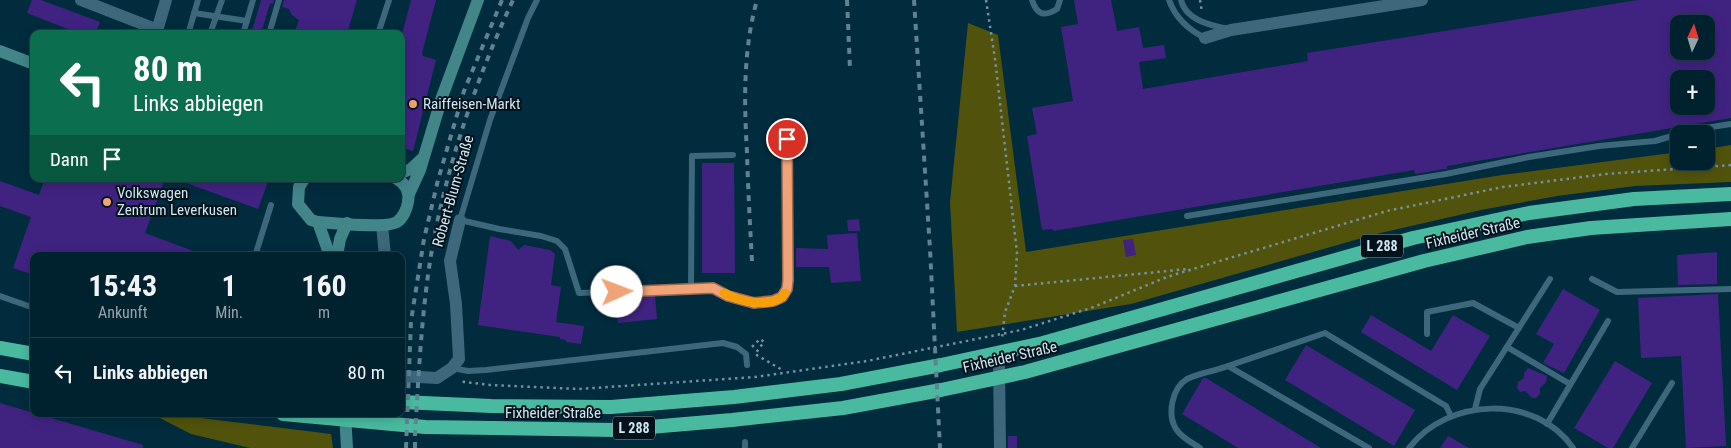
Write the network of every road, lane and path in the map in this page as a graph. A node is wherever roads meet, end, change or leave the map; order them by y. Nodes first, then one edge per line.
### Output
1 (81, 0) edge
2 (166, 0) edge
3 (198, 0) edge
4 (222, 0) edge
5 (253, 0) edge
6 (279, 0) edge
7 (388, 0) edge
8 (478, 0) edge
9 (537, 0) edge
10 (986, 0) edge
11 (1032, 0) edge
12 (1060, 0) edge
13 (1169, 0) edge
14 (1181, 0) edge
15 (1422, 0) edge
16 (194, 13) junction
17 (216, 16) junction
18 (247, 20) junction
19 (152, 30) edge
20 (158, 30) edge
21 (190, 30) edge
22 (211, 30) edge
23 (244, 30) edge
24 (270, 30) edge
25 (379, 30) edge
26 (1231, 30) junction
27 (1205, 38) joint
28 (0, 51) edge
29 (30, 62) edge
30 (1731, 124) edge
31 (1715, 126) edge
32 (1670, 137) edge
33 (787, 139) dead end
34 (733, 155) dead end
35 (423, 158) junction
36 (1731, 165) edge
37 (405, 171) edge
38 (299, 182) edge
39 (400, 182) edge
40 (409, 194) junction
41 (1731, 194) edge
42 (271, 205) dead end
43 (1187, 216) dead end
44 (1731, 219) edge
45 (460, 220) junction
46 (318, 222) junction
47 (347, 223) junction
48 (382, 225) junction
49 (257, 252) edge
50 (329, 252) edge
51 (338, 252) edge
52 (385, 252) edge
53 (1193, 269) junction
54 (1550, 279) dead end
55 (1592, 279) dead end
56 (1015, 286) junction
57 (691, 289) junction
58 (1731, 289) edge
59 (0, 296) edge
60 (30, 307) edge
61 (1608, 321) dead end
62 (1519, 328) junction
63 (1427, 334) dead end
64 (1507, 347) junction
65 (0, 348) edge
66 (30, 353) edge
67 (746, 354) junction
68 (999, 363) joint
69 (747, 365) dead end
70 (1228, 366) junction
71 (452, 368) junction
72 (786, 372) junction
73 (0, 376) edge
74 (405, 376) edge
75 (30, 381) edge
76 (1672, 383) dead end
77 (1570, 384) junction
78 (405, 402) edge
79 (1475, 409) junction
80 (1451, 416) junction
81 (311, 417) edge
82 (345, 417) edge
83 (1547, 424) junction
84 (347, 448) edge
85 (1000, 448) edge
86 (1200, 448) edge
87 (1369, 448) edge
88 (1409, 448) edge
89 (1573, 448) edge
90 (1632, 448) edge

1 - 19 street
2 - 20 street
3 - 16 lane
4 - 17 lane
5 - 18 lane
6 - 24 lane
7 - 25 lane
8 - 35 main road
9 - 45 lane, Robert-Blum-Straße
10 - 56 path
11 - 12 lane
13 - 27 lane
14 - 26 lane
15 - 26 street
16 - 17 lane
16 - 21 lane
17 - 18 lane
17 - 22 lane
18 - 23 lane
26 - 27 street
28 - 29 main road
30 - 31 lane
32 - 43 lane
33 - 57 lane
34 - 57 lane
35 - 37 main road
35 - 40 main road
36 - 53 path
38 - 46 main road
39 - 40 main road
40 - 48 main road
41 - 78 highway, Fixheider Straße / L 288
42 - 49 lane
44 - 81 highway, Fixheider Straße / L 288
45 - 57 lane
45 - 71 street, Robert-Blum-Straße
46 - 47 main road
46 - 50 main road
47 - 48 main road
47 - 51 main road
48 - 52 street
53 - 56 path
53 - 72 path
54 - 62 lane
55 - 58 lane
56 - 68 path
59 - 60 lane
61 - 77 lane
62 - 63 lane
62 - 64 lane
64 - 77 lane
64 - 79 lane
65 - 66 highway
67 - 69 lane
67 - 71 lane
67 - 72 path
68 - 85 street
70 - 80 lane
70 - 86 lane
70 - 87 lane
71 - 72 path
71 - 74 street
73 - 75 highway
76 - 90 lane
77 - 83 lane
79 - 80 lane
79 - 83 lane
80 - 88 lane
82 - 84 main road
83 - 89 lane

